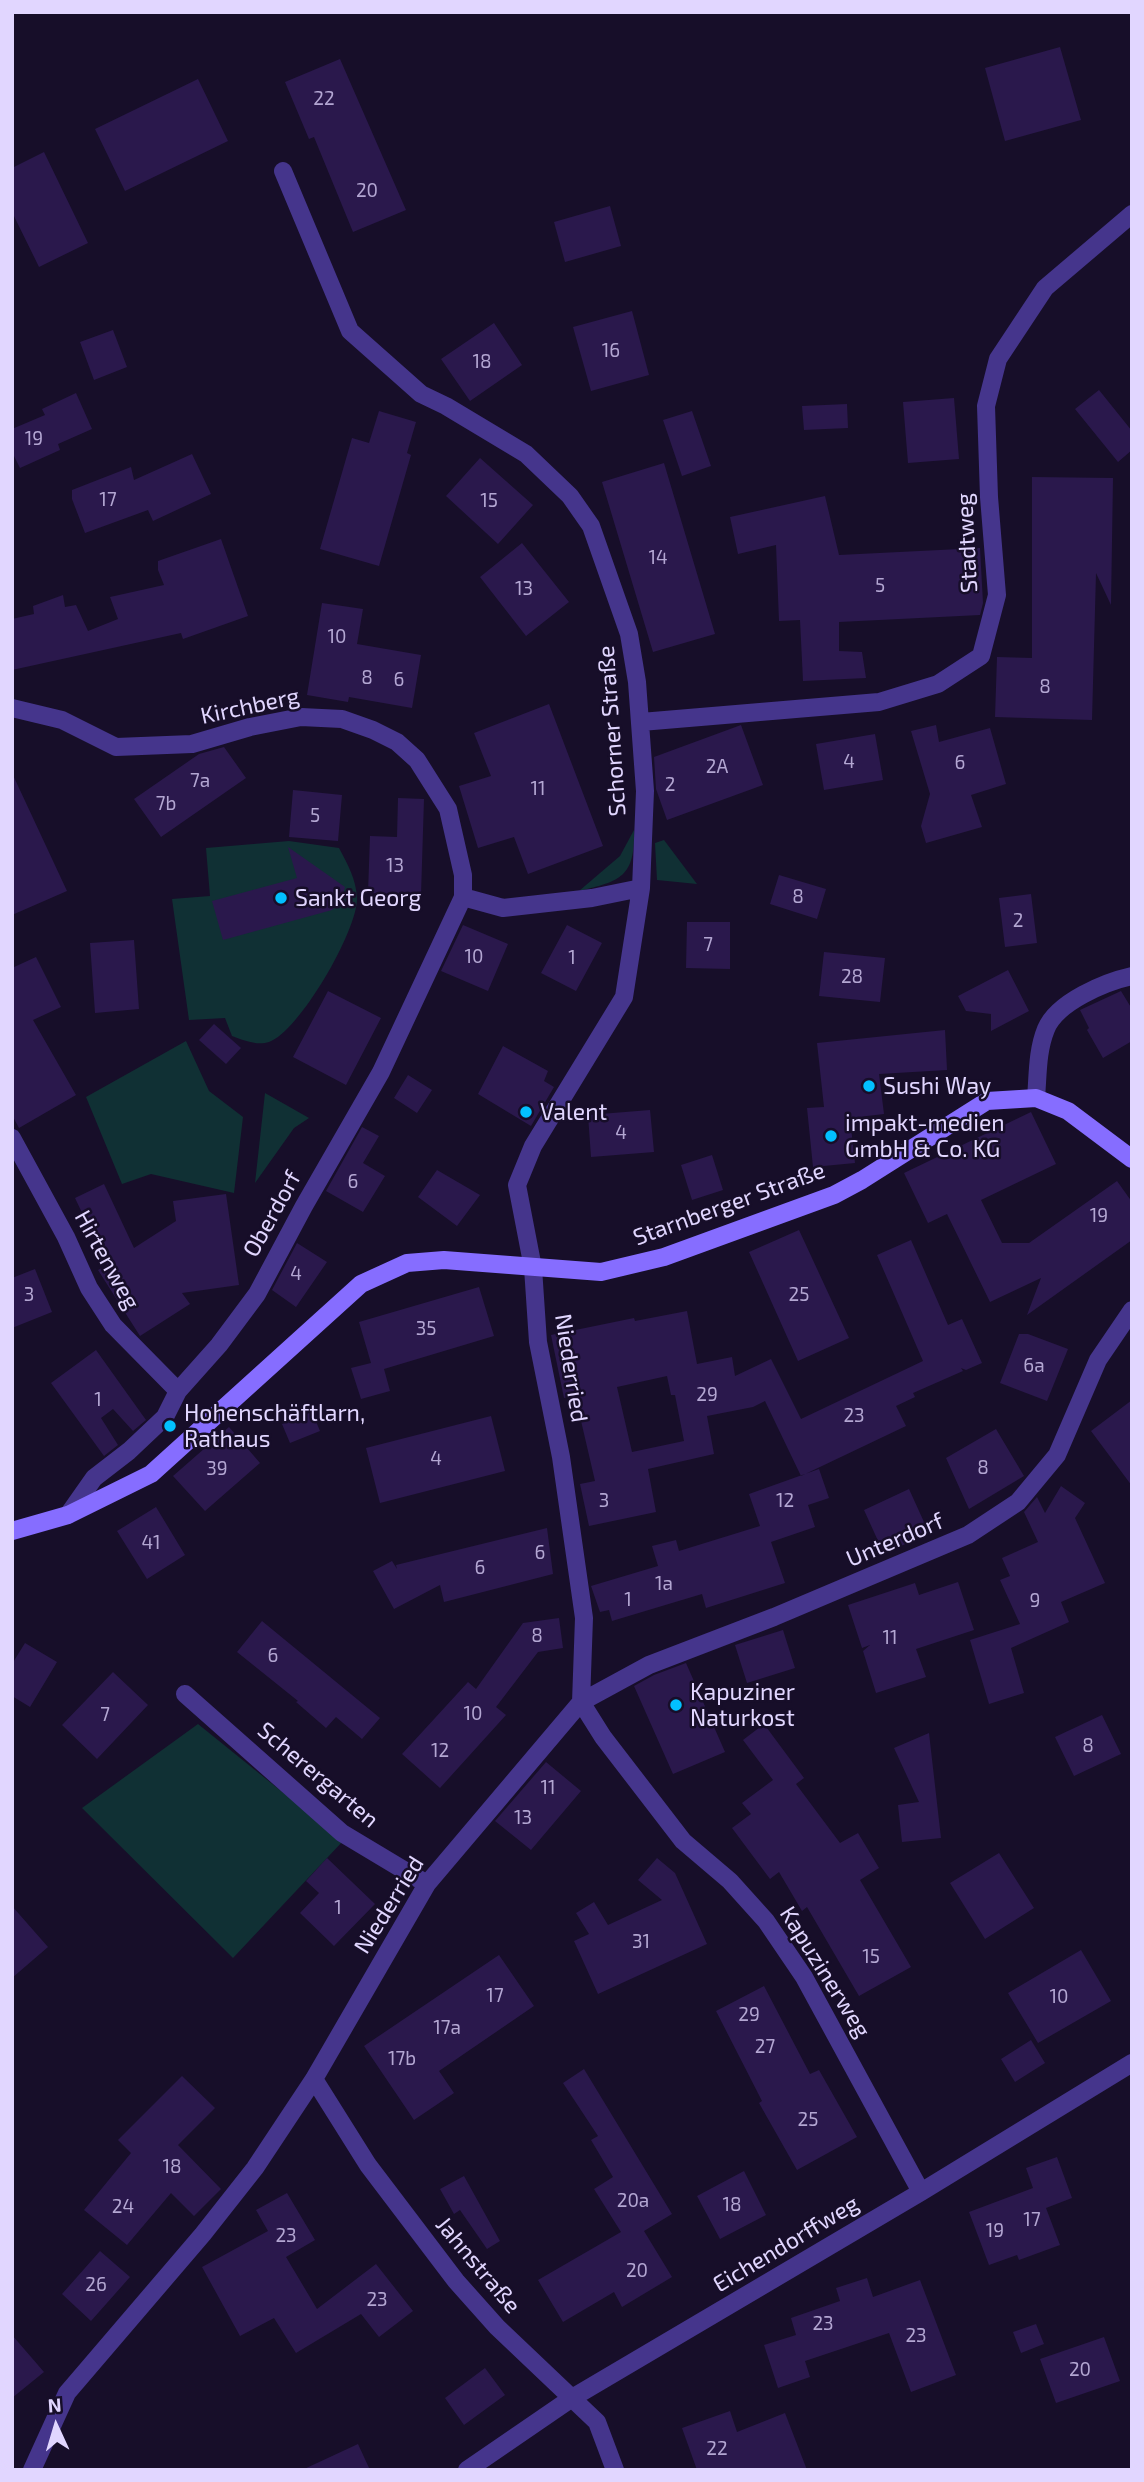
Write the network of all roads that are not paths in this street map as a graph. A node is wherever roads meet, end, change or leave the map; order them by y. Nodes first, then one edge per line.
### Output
1 (283, 172) dead end
2 (1132, 214) edge
3 (12, 708) edge
4 (640, 722) junction
5 (641, 888) junction
6 (463, 897) junction
7 (1132, 975) edge
8 (1036, 1098) junction
9 (12, 1138) edge
10 (1132, 1159) edge
11 (533, 1268) junction
12 (1132, 1310) edge
13 (178, 1391) junction
14 (68, 1515) junction
15 (12, 1531) edge
16 (185, 1694) dead end
17 (580, 1702) junction
18 (427, 1884) junction
19 (1132, 2063) edge
20 (314, 2079) junction
21 (921, 2192) junction
22 (572, 2398) junction
23 (32, 2470) edge
24 (467, 2470) edge
25 (615, 2470) edge

1 - 4 street, Schorner Straße
2 - 4 street, Stadtweg
3 - 6 street, Kirchberg
4 - 5 street, Schorner Straße
5 - 6 street
5 - 11 street, Schorner Straße
6 - 13 street, Oberdorf
7 - 8 street
8 - 10 main road, Starnberger Straße
8 - 11 main road, Starnberger Straße
9 - 13 street, Hirtenweg
11 - 14 main road, Starnberger Straße
11 - 17 street, Niederried
12 - 17 street, Unterdorf
13 - 14 street, Oberdorf
14 - 15 main road, Starnberger Straße
16 - 18 street, Scherergarten
17 - 18 street, Niederried
17 - 21 street, Kapuzinerweg
18 - 20 street, Niederried
19 - 21 street, Eichendorffweg
20 - 22 street, Jahnstraße
20 - 23 street, Niederried
21 - 22 street, Eichendorffweg
22 - 24 street, Eichendorffweg
22 - 25 street, Jahnstraße

